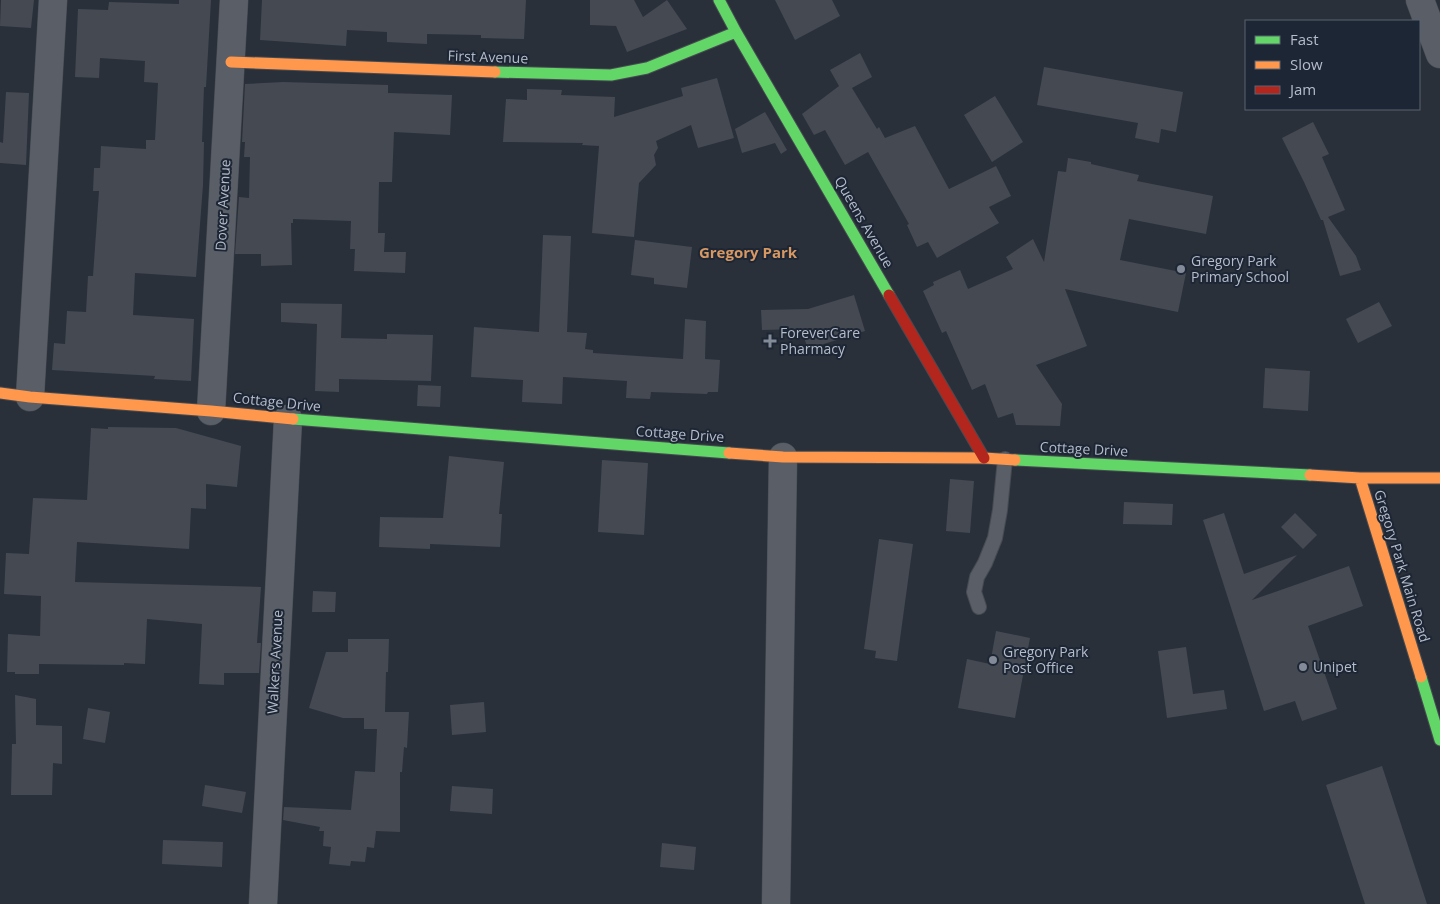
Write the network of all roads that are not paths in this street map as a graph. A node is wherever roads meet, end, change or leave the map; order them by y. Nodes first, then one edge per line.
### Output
1 (53, 0) edge
2 (234, 0) edge
3 (719, 0) edge
4 (1420, 0) edge
5 (736, 32) junction
6 (1440, 54) edge
7 (231, 62) junction
8 (0, 393) edge
9 (30, 397) junction
10 (211, 410) junction
11 (288, 420) junction
12 (782, 457) junction
13 (984, 458) junction
14 (1005, 459) junction
15 (1360, 478) junction
16 (1440, 478) edge
17 (979, 607) dead end
18 (1440, 740) edge
19 (263, 904) edge
20 (776, 904) edge

1 - 9 street
2 - 7 street, Dover Avenue
3 - 5 street, Queens Avenue
4 - 6 street
5 - 7 street, First Avenue
5 - 13 street, Queens Avenue
7 - 10 street, Dover Avenue
8 - 9 street, Cottage Drive
9 - 10 street, Cottage Drive
10 - 11 street, Cottage Drive
11 - 12 street, Cottage Drive
11 - 19 street, Walkers Avenue
12 - 13 street, Cottage Drive
12 - 20 street
13 - 14 street, Cottage Drive
14 - 15 street, Cottage Drive
14 - 17 lane
15 - 16 street, Gregory Park Main Road
15 - 18 street, Gregory Park Main Road

